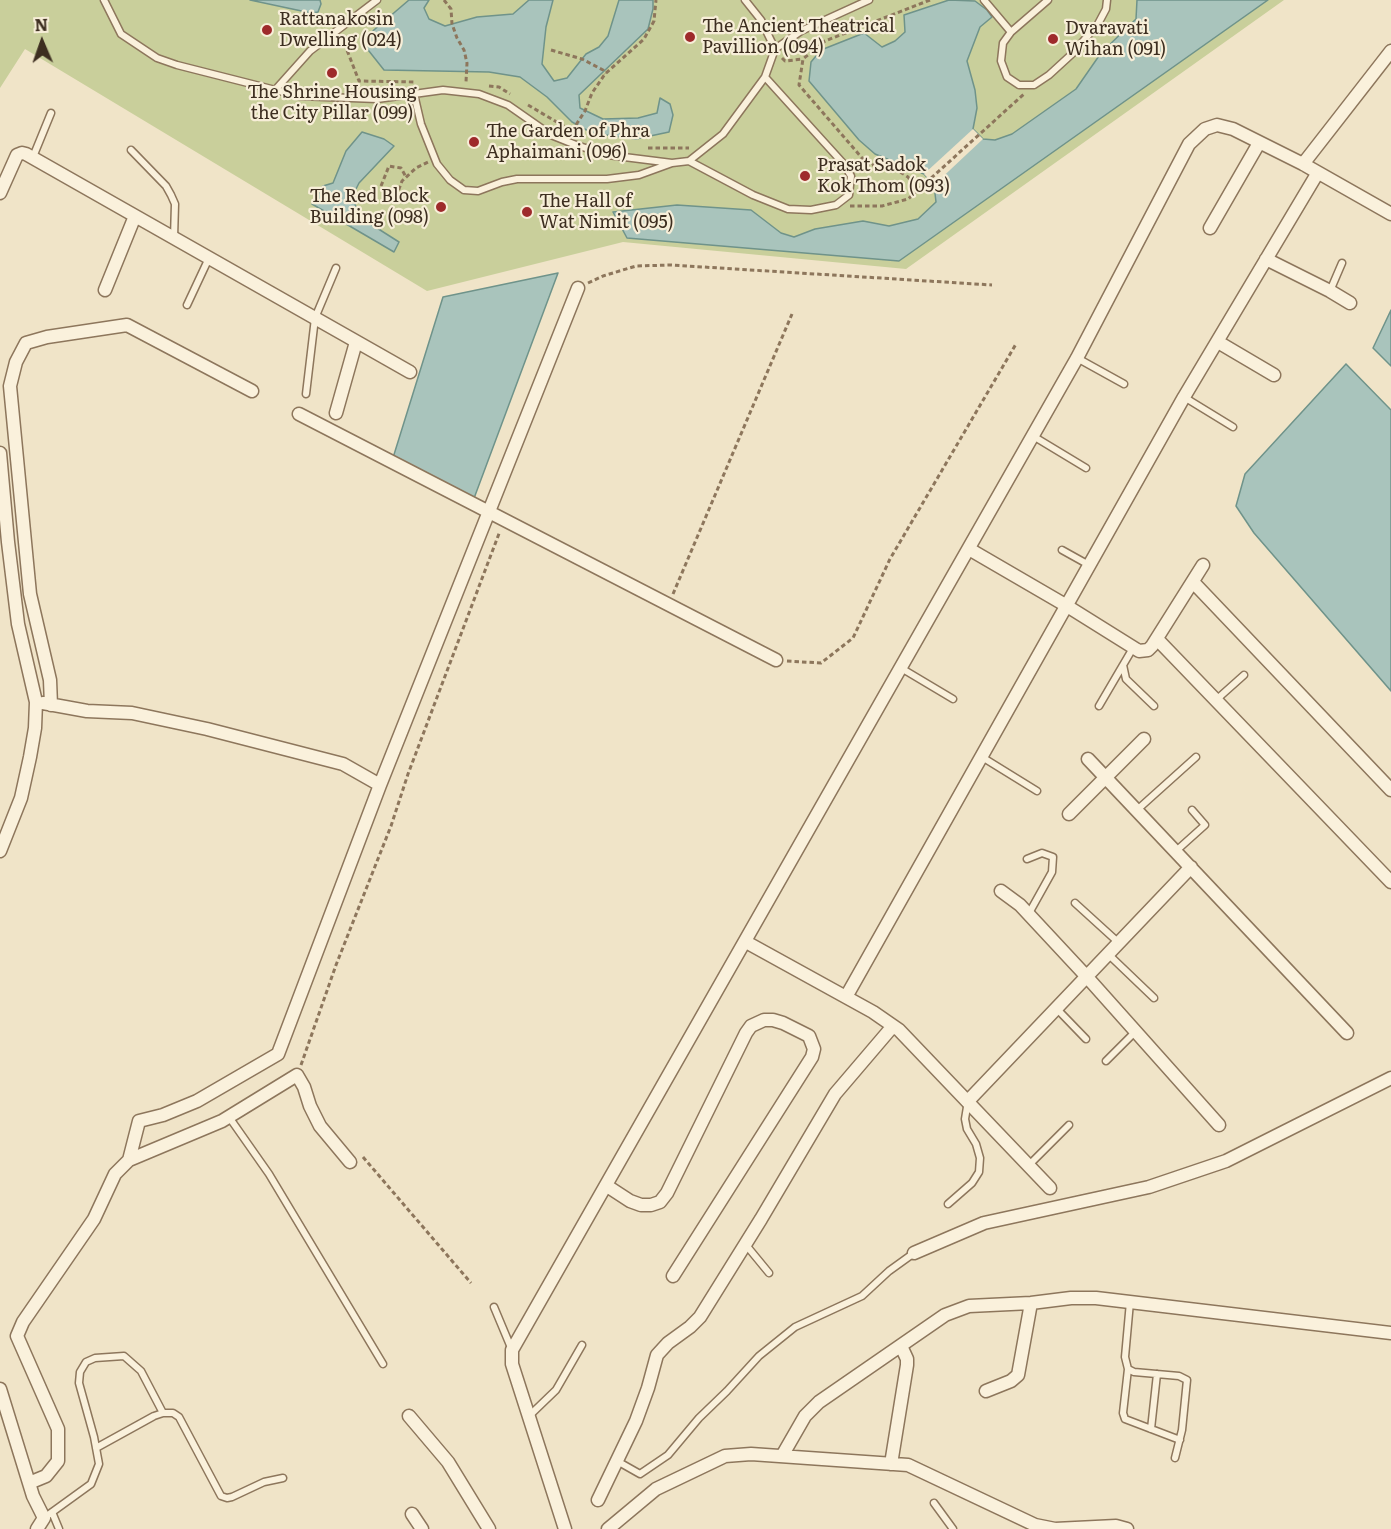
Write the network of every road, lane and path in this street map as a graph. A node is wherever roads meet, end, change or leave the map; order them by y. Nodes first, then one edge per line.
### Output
1 (104, 0) edge
2 (377, 0) edge
3 (444, 0) edge
4 (656, 0) edge
5 (745, 0) edge
6 (869, 0) edge
7 (930, 0) edge
8 (984, 0) edge
9 (1048, 0) edge
10 (1107, 0) edge
11 (1011, 32) junction
12 (345, 34) dead end
13 (775, 49) junction
14 (551, 50) dead end
15 (1391, 51) edge
16 (803, 59) junction
17 (604, 72) junction
18 (765, 77) junction
19 (422, 82) dead end
20 (462, 82) dead end
21 (1034, 85) junction
22 (488, 86) dead end
23 (276, 89) junction
24 (414, 94) junction
25 (516, 97) dead end
26 (524, 102) dead end
27 (51, 113) dead end
28 (697, 142) dead end
29 (1259, 143) junction
30 (648, 148) dead end
31 (131, 150) dead end
32 (33, 158) junction
33 (435, 159) junction
34 (689, 160) junction
35 (672, 163) junction
36 (1303, 164) junction
37 (869, 166) junction
38 (850, 174) junction
39 (1317, 174) junction
40 (406, 177) junction
41 (381, 186) dead end
42 (917, 190) junction
43 (0, 193) edge
44 (396, 197) dead end
45 (836, 205) junction
46 (1391, 214) edge
47 (135, 216) junction
48 (1210, 228) dead end
49 (174, 238) junction
50 (209, 258) junction
51 (1266, 259) junction
52 (1342, 263) dead end
53 (336, 268) dead end
54 (992, 285) dead end
55 (578, 288) joint
56 (105, 290) dead end
57 (1330, 291) junction
58 (1350, 303) dead end
59 (187, 305) dead end
60 (792, 314) dead end
61 (315, 318) junction
62 (356, 342) junction
63 (1218, 342) junction
64 (1016, 344) dead end
65 (1077, 358) junction
66 (410, 372) dead end
67 (1274, 375) dead end
68 (1124, 384) dead end
69 (252, 392) dead end
70 (306, 394) dead end
71 (1184, 397) junction
72 (336, 413) dead end
73 (299, 414) dead end
74 (1233, 427) dead end
75 (1033, 436) junction
76 (0, 453) edge
77 (1086, 468) dead end
78 (488, 511) junction
79 (505, 520) junction
80 (969, 549) junction
81 (1062, 550) dead end
82 (1090, 565) junction
83 (1203, 565) dead end
84 (1193, 582) junction
85 (669, 604) junction
86 (1066, 606) junction
87 (1157, 639) junction
88 (1133, 648) junction
89 (776, 660) joint
90 (901, 668) junction
91 (1244, 675) dead end
92 (952, 699) dead end
93 (1216, 700) junction
94 (36, 702) junction
95 (51, 705) junction
96 (1154, 706) dead end
97 (1144, 739) dead end
98 (1196, 756) dead end
99 (982, 757) junction
100 (1088, 759) dead end
101 (1106, 778) junction
102 (380, 785) junction
103 (1391, 790) edge
104 (1037, 791) dead end
105 (1137, 810) junction
106 (1192, 810) dead end
107 (1069, 814) dead end
108 (0, 851) edge
109 (1176, 851) junction
110 (1027, 859) dead end
111 (1191, 867) junction
112 (1391, 882) edge
113 (1001, 891) dead end
114 (1075, 903) dead end
115 (1028, 915) junction
116 (746, 942) junction
117 (1119, 943) junction
118 (1108, 954) junction
119 (1087, 977) junction
120 (846, 998) junction
121 (1154, 998) dead end
122 (1057, 1009) junction
123 (893, 1026) junction
124 (1136, 1031) junction
125 (1347, 1033) dead end
126 (1086, 1039) dead end
127 (1106, 1061) dead end
128 (297, 1075) junction
129 (1391, 1078) edge
130 (968, 1101) junction
131 (229, 1117) junction
132 (1069, 1125) dead end
133 (1220, 1125) dead end
134 (342, 1151) junction
135 (129, 1160) junction
136 (350, 1162) dead end
137 (1028, 1166) junction
138 (607, 1186) junction
139 (1050, 1188) dead end
140 (948, 1204) dead end
141 (746, 1244) junction
142 (914, 1253) joint
143 (769, 1273) dead end
144 (674, 1276) dead end
145 (471, 1283) dead end
146 (1130, 1302) junction
147 (1031, 1303) junction
148 (494, 1307) dead end
149 (1391, 1333) edge
150 (582, 1345) dead end
151 (901, 1346) junction
152 (512, 1350) junction
153 (383, 1364) dead end
154 (1128, 1369) junction
155 (1157, 1374) junction
156 (0, 1389) edge
157 (986, 1391) dead end
158 (163, 1413) junction
159 (409, 1416) dead end
160 (529, 1416) junction
161 (1151, 1430) junction
162 (1180, 1440) junction
163 (96, 1448) junction
164 (782, 1456) junction
165 (1175, 1458) dead end
166 (617, 1461) junction
167 (891, 1464) junction
168 (283, 1478) dead end
169 (28, 1482) junction
170 (597, 1500) dead end
171 (934, 1503) dead end
172 (412, 1514) dead end
173 (48, 1515) junction
174 (37, 1529) edge
175 (59, 1529) edge
176 (422, 1529) edge
177 (489, 1529) edge
178 (565, 1529) edge
179 (608, 1529) edge
180 (953, 1529) edge
181 (1127, 1529) edge

1 - 23 lane
2 - 23 lane
3 - 20 path
4 - 17 path
5 - 13 lane
6 - 13 lane
7 - 16 path
8 - 11 lane
9 - 11 lane
10 - 21 lane
11 - 21 lane
12 - 19 path
13 - 16 path
13 - 18 lane
14 - 17 path
15 - 36 street
16 - 37 path
17 - 26 path
18 - 34 lane
18 - 38 lane
21 - 42 path
22 - 25 path
23 - 24 lane
24 - 33 lane
24 - 35 lane
27 - 32 lane
28 - 30 path
29 - 36 street
29 - 48 street
29 - 65 street
31 - 49 lane
32 - 43 street
32 - 47 street
33 - 35 lane
33 - 40 path
34 - 35 lane
34 - 45 lane
36 - 39 street
37 - 38 path
37 - 42 path
38 - 45 lane
39 - 46 street
39 - 51 street
40 - 41 path
40 - 44 path
42 - 45 path
47 - 49 street
47 - 56 street
49 - 50 street
50 - 59 lane
50 - 61 street
51 - 57 street
51 - 63 street
52 - 57 lane
53 - 61 lane
54 - 55 path
55 - 78 street
57 - 58 street
60 - 85 path
61 - 62 street
61 - 70 lane
62 - 66 street
62 - 72 street
63 - 67 street
63 - 71 street
64 - 89 path
65 - 68 lane
65 - 75 street
69 - 95 street
71 - 74 lane
71 - 82 street
73 - 78 street
75 - 77 lane
75 - 80 street
76 - 94 street
78 - 79 street
78 - 102 street
79 - 85 street
79 - 128 path
80 - 86 street
80 - 90 street
81 - 82 lane
82 - 86 street
83 - 84 street
84 - 87 street
84 - 103 street
85 - 89 street
86 - 88 street
86 - 99 street
87 - 88 street
87 - 93 street
88 - 96 lane
90 - 92 lane
90 - 116 street
91 - 93 lane
93 - 112 street
94 - 95 street
94 - 108 street
95 - 102 street
97 - 101 street
98 - 105 lane
99 - 104 lane
99 - 120 street
100 - 101 street
101 - 105 street
101 - 107 street
102 - 135 street
105 - 109 street
106 - 109 lane
109 - 111 street
110 - 115 lane
111 - 117 street
111 - 125 street
113 - 115 street
114 - 117 lane
115 - 119 street
116 - 120 street
116 - 138 street
117 - 118 street
118 - 119 street
118 - 121 lane
119 - 122 street
119 - 124 street
120 - 123 street
122 - 126 lane
122 - 130 street
123 - 130 street
123 - 141 street
124 - 127 lane
124 - 133 street
128 - 131 street
128 - 134 street
129 - 142 street
130 - 137 street
130 - 140 lane
131 - 135 street
131 - 153 lane
132 - 137 lane
134 - 136 street
134 - 145 path
135 - 169 street
137 - 139 street
138 - 144 street
138 - 152 street
141 - 143 lane
141 - 166 street
142 - 166 lane
146 - 147 street
146 - 149 street
146 - 154 lane
147 - 151 street
147 - 157 street
148 - 152 lane
150 - 160 lane
151 - 164 street
151 - 167 street
152 - 160 street
154 - 155 lane
154 - 161 lane
155 - 161 lane
155 - 162 lane
156 - 169 street
158 - 163 lane
158 - 163 lane
158 - 168 lane
159 - 177 street
160 - 178 street
161 - 162 lane
162 - 165 lane
163 - 173 lane
164 - 167 street
164 - 179 street
166 - 170 street
167 - 181 street
169 - 173 street
171 - 180 lane
172 - 176 street
173 - 174 street
173 - 175 lane

